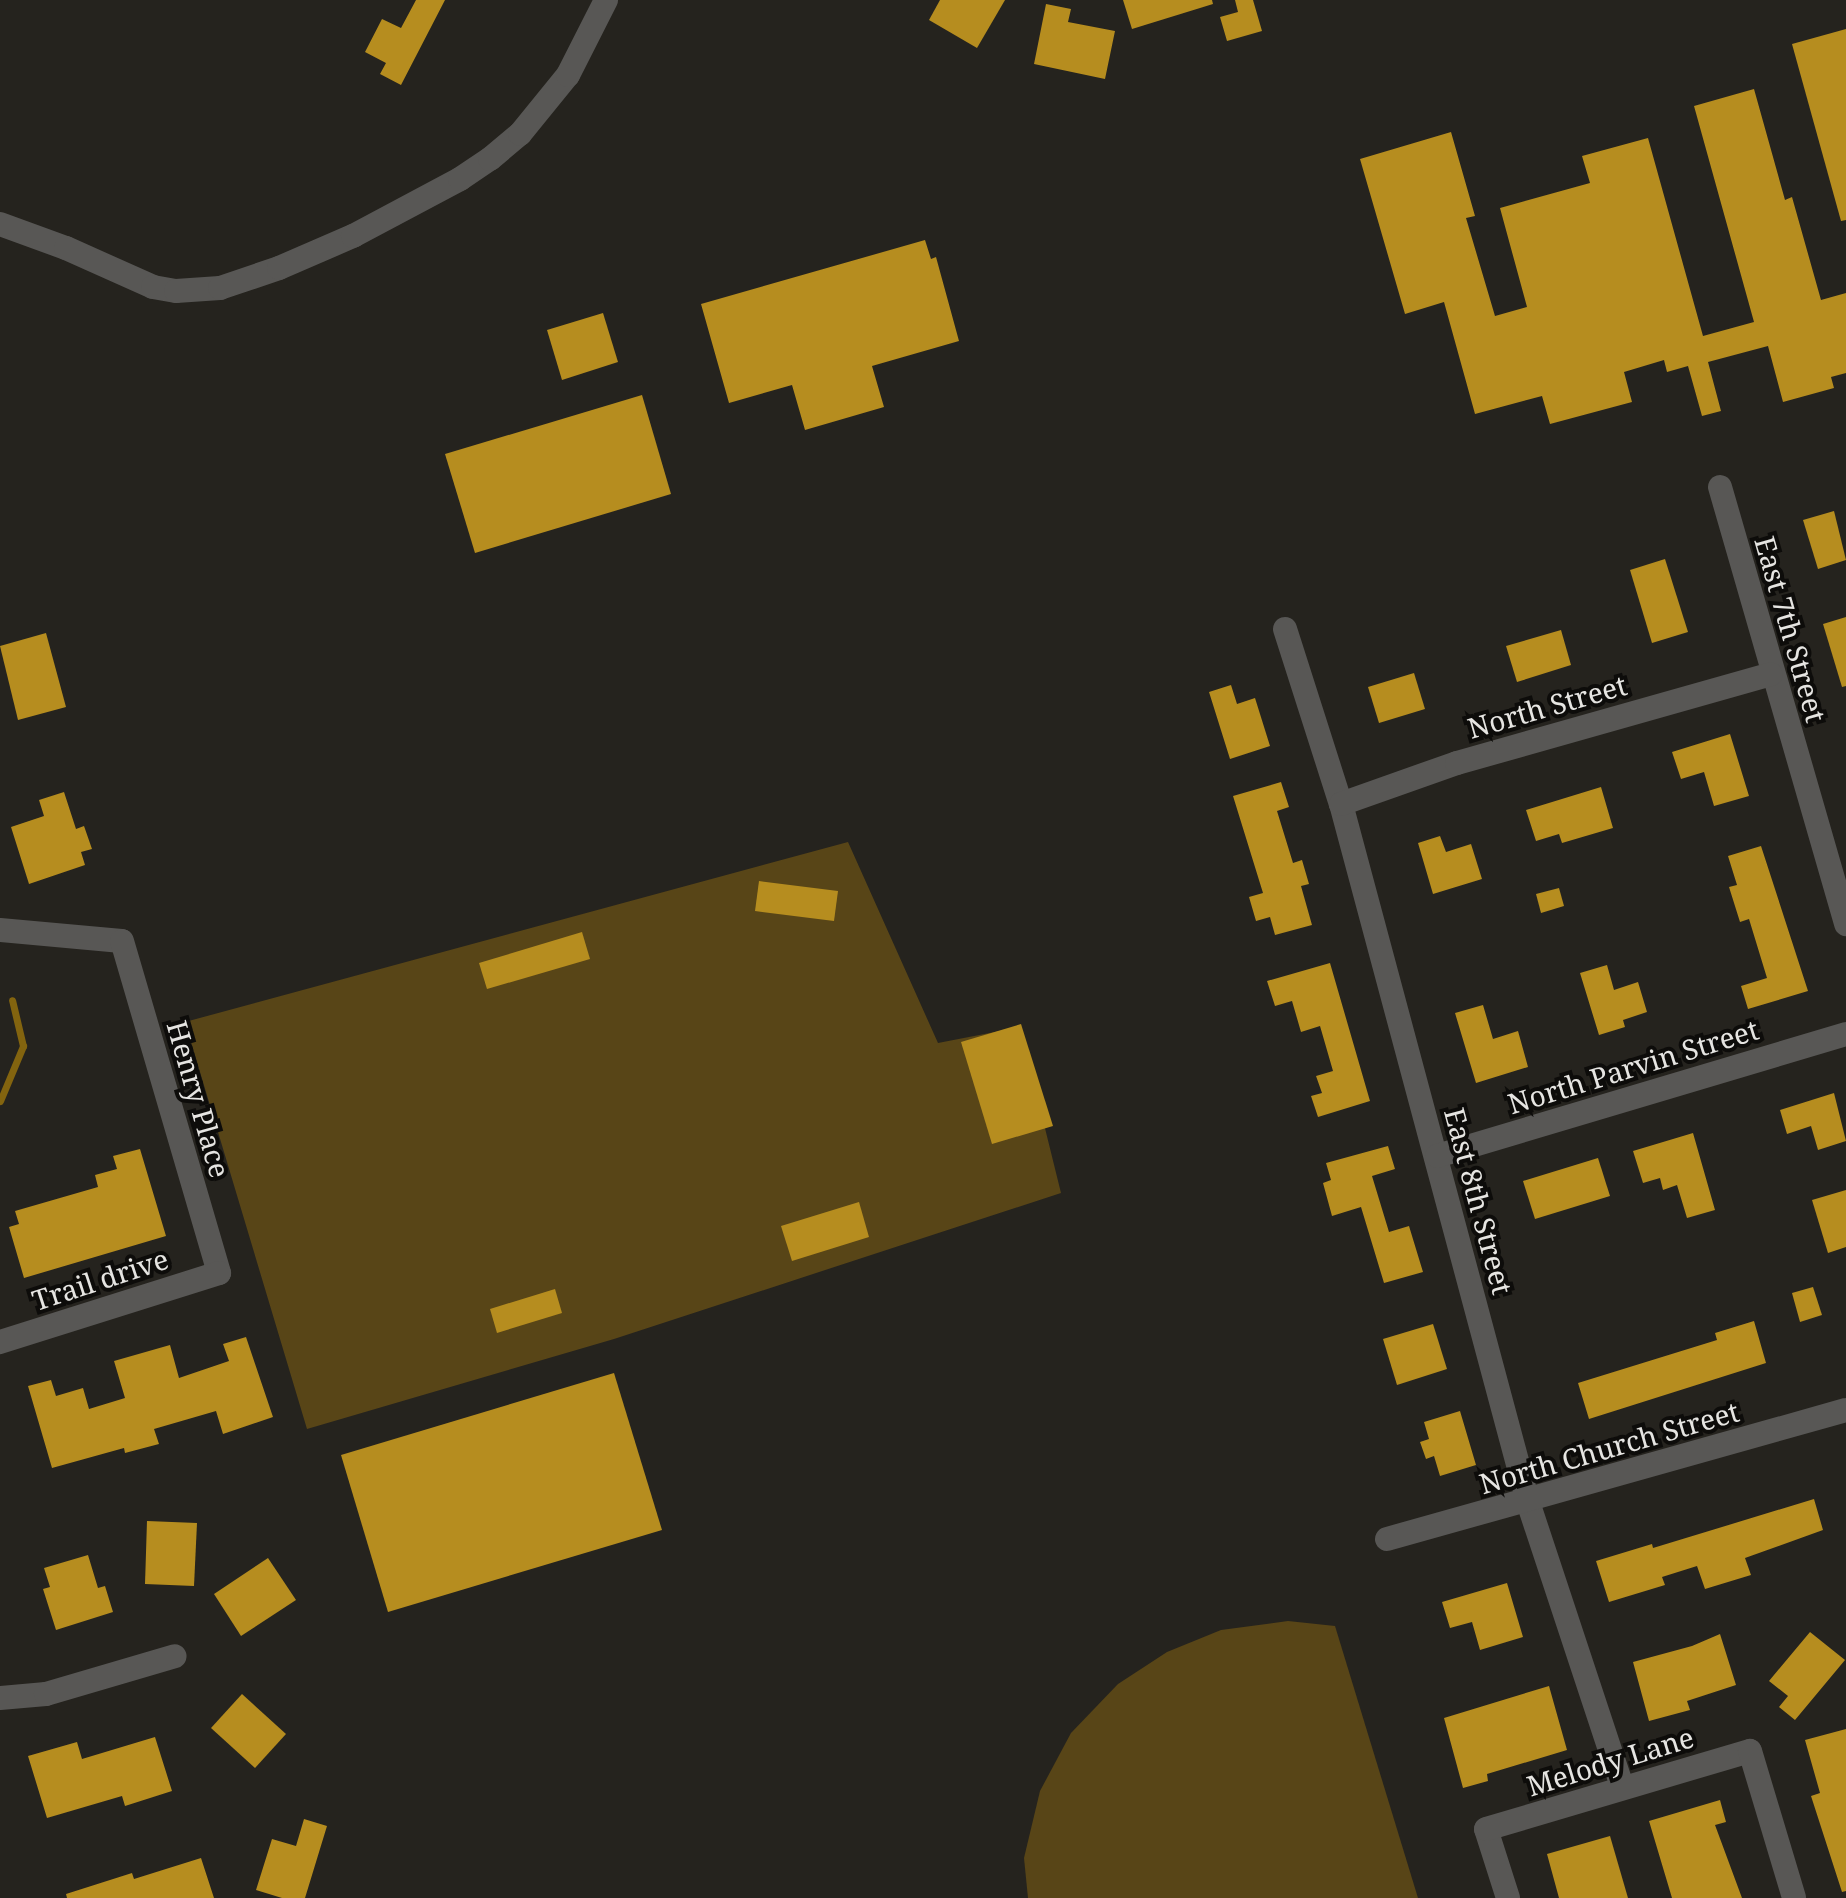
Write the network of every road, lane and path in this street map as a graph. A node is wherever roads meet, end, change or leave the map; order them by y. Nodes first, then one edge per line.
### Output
1 (606, 0) edge
2 (0, 224) edge
3 (1720, 487) dead end
4 (1285, 629) dead end
5 (1771, 674) junction
6 (1341, 804) junction
7 (1846, 924) edge
8 (0, 930) edge
9 (1846, 1034) edge
10 (1437, 1156) junction
11 (219, 1273) joint
12 (0, 1342) edge
13 (1846, 1410) edge
14 (1528, 1502) junction
15 (1387, 1539) dead end
16 (175, 1656) dead end
17 (0, 1698) edge
18 (1622, 1787) junction
19 (1508, 1898) edge
20 (1794, 1898) edge

1 - 2 street
3 - 5 street, East 7th Street
4 - 6 street, East 8th Street
5 - 6 street, North Street
5 - 7 street, East 7th Street
6 - 10 street, East 8th Street
8 - 11 street, Henry Place
9 - 10 street, North Parvin Street
10 - 14 street, East 8th Street
11 - 12 street, Trail drive
13 - 14 street, North Church Street
14 - 15 street, North Church Street
14 - 18 street, East 8th Street
16 - 17 street
18 - 19 street, Melody Lane
18 - 20 street, Melody Lane

